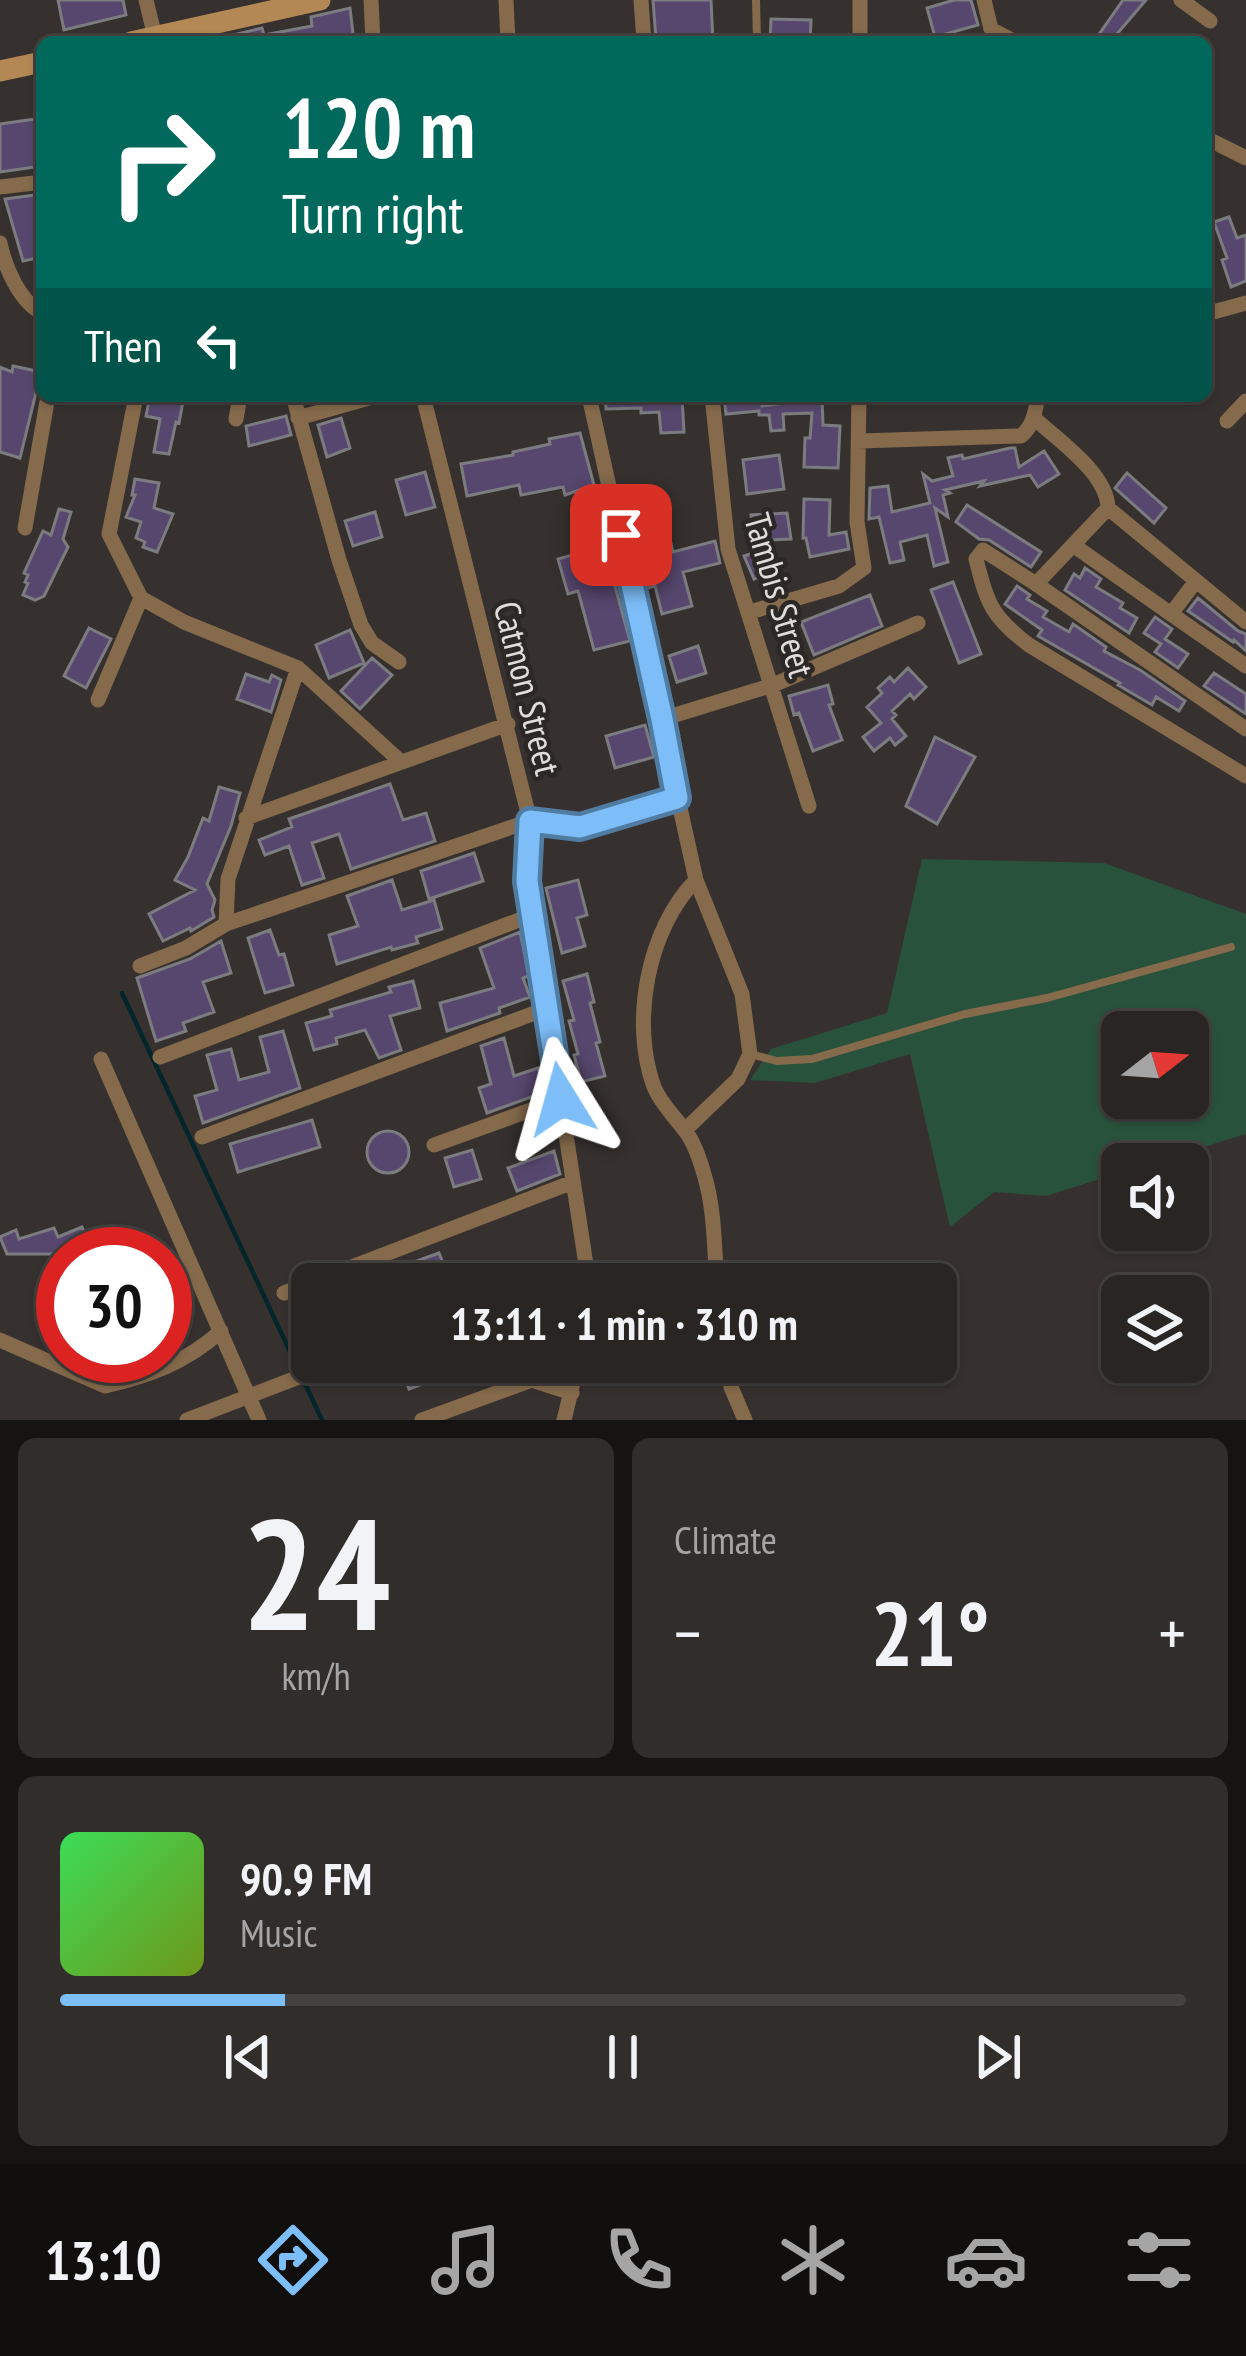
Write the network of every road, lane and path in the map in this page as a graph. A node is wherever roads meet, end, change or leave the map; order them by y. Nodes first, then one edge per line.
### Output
1 (146, 0) edge
2 (320, 0) edge
3 (371, 0) edge
4 (506, 0) edge
5 (641, 0) edge
6 (756, 0) edge
7 (860, 0) edge
8 (984, 0) edge
9 (1181, 0) edge
10 (1210, 21) dead end
11 (154, 36) edge
12 (158, 36) edge
13 (373, 36) edge
14 (508, 36) edge
15 (644, 36) edge
16 (757, 36) edge
17 (860, 36) edge
18 (1004, 36) edge
19 (36, 63) edge
20 (0, 71) edge
21 (1212, 141) edge
22 (1246, 158) edge
23 (36, 183) edge
24 (0, 188) edge
25 (1, 254) edge
26 (1246, 303) edge
27 (36, 311) edge
28 (1212, 312) edge
29 (1246, 401) edge
30 (47, 402) edge
31 (135, 402) edge
32 (239, 402) edge
33 (294, 402) edge
34 (355, 402) edge
35 (425, 402) edge
36 (591, 402) edge
37 (713, 402) edge
38 (859, 402) edge
39 (1037, 402) edge
40 (298, 418) junction
41 (1034, 418) junction
42 (236, 419) dead end
43 (1227, 421) dead end
44 (859, 442) junction
45 (1108, 508) junction
46 (25, 528) dead end
47 (1073, 545) junction
48 (1196, 581) junction
49 (1036, 584) junction
50 (141, 598) junction
51 (750, 612) junction
52 (1171, 614) junction
53 (1246, 622) edge
54 (918, 623) dead end
55 (399, 662) dead end
56 (1246, 666) edge
57 (298, 668) junction
58 (773, 685) junction
59 (98, 700) dead end
60 (662, 719) junction
61 (508, 724) junction
62 (1246, 729) edge
63 (400, 760) junction
64 (1246, 776) edge
65 (677, 798) junction
66 (809, 806) dead end
67 (246, 818) junction
68 (530, 821) junction
69 (696, 880) junction
70 (532, 916) junction
71 (226, 924) junction
72 (1231, 947) dead end
73 (140, 966) dead end
74 (548, 1008) junction
75 (750, 1054) junction
76 (160, 1057) dead end
77 (101, 1059) dead end
78 (561, 1099) junction
79 (685, 1130) junction
80 (202, 1137) dead end
81 (434, 1145) dead end
82 (573, 1182) junction
83 (586, 1263) edge
84 (716, 1263) edge
85 (284, 1293) dead end
86 (221, 1331) junction
87 (0, 1340) edge
88 (300, 1383) edge
89 (574, 1383) edge
90 (730, 1383) edge
91 (572, 1393) junction
92 (251, 1410) edge
93 (187, 1420) edge
94 (422, 1420) edge
95 (564, 1420) edge
96 (745, 1420) edge

1 - 11 street
2 - 12 main road
3 - 13 street
4 - 14 street
5 - 15 street
6 - 16 lane
7 - 17 street
8 - 18 street
9 - 10 street
19 - 20 main road
21 - 22 street
23 - 24 street
25 - 27 street
26 - 28 street
29 - 43 street
30 - 46 street
31 - 50 street
32 - 42 street
33 - 40 street
34 - 40 street
35 - 61 street, Catmon Street
36 - 60 street
37 - 51 street, Tambis Street
38 - 44 street
39 - 41 street
40 - 55 street
41 - 44 street
41 - 45 street
44 - 51 street
45 - 47 street
45 - 48 street
47 - 49 street
47 - 52 street
48 - 52 street
48 - 53 street
49 - 62 street
49 - 64 street
50 - 57 street
50 - 59 street
51 - 58 street, Tambis Street
52 - 56 street
54 - 58 street
57 - 63 street
57 - 67 street
58 - 60 street
58 - 66 street, Tambis Street
60 - 65 street
61 - 63 street
61 - 68 street, Catmon Street
63 - 67 street
65 - 68 street
65 - 69 street
67 - 71 street
68 - 70 street, Catmon Street
68 - 71 street
69 - 75 street
69 - 79 street
70 - 74 street, Catmon Street
70 - 76 street
71 - 73 street
72 - 75 lane
74 - 78 street, Catmon Street
74 - 80 street
75 - 79 street
77 - 86 street
78 - 81 street
78 - 82 street, Catmon Street
79 - 84 street
82 - 83 street, Catmon Street
82 - 85 street
86 - 87 street
86 - 92 street
88 - 92 street
89 - 91 street
90 - 96 street
91 - 94 street
91 - 95 street
92 - 93 street

